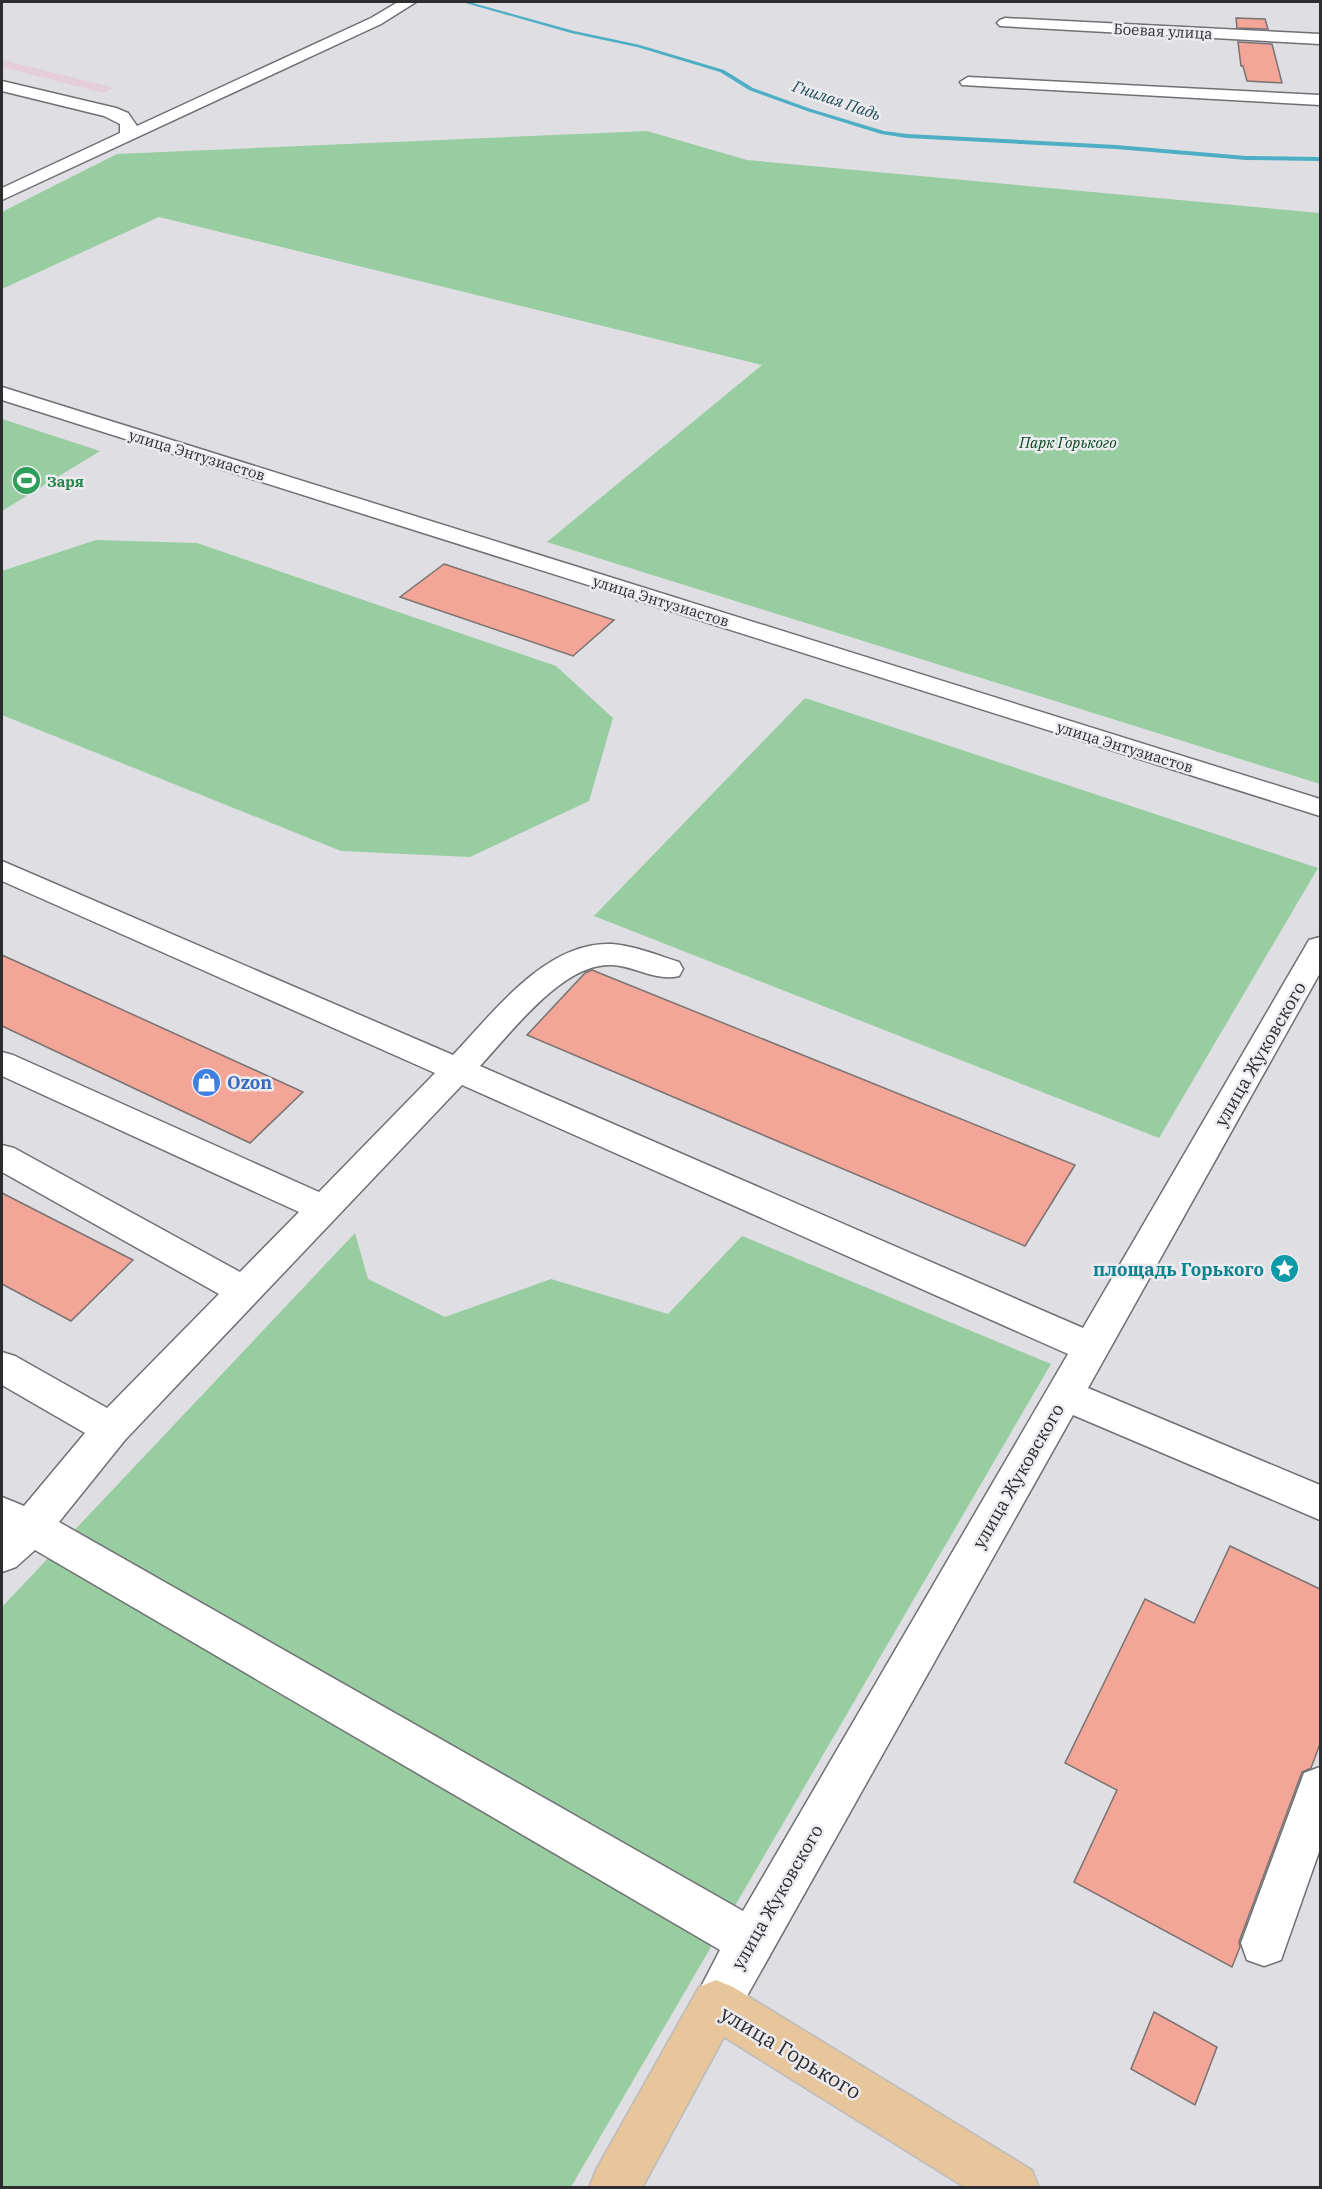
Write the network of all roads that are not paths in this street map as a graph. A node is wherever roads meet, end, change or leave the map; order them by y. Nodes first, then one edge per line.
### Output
1 (408, 2) edge
2 (1005, 22) dead end
3 (1320, 39) edge
4 (968, 82) dead end
5 (2, 86) edge
6 (22, 91) junction
7 (2, 100) edge
8 (1320, 100) edge
9 (129, 134) junction
10 (2, 195) edge
11 (2, 393) edge
12 (1320, 808) edge
13 (2, 870) edge
14 (1320, 947) edge
15 (668, 969) dead end
16 (2, 1063) edge
17 (456, 1070) junction
18 (2, 1157) edge
19 (322, 1208) junction
20 (243, 1290) junction
21 (1092, 1348) junction
22 (2, 1367) edge
23 (1064, 1395) junction
24 (111, 1429) junction
25 (1320, 1503) edge
26 (11, 1532) edge
27 (1320, 1788) edge
28 (751, 1942) junction
29 (1264, 1943) dead end
30 (716, 2004) junction
31 (614, 2187) edge
32 (1014, 2187) edge

1 - 9 street
2 - 3 street, Боевая улица
4 - 8 street
5 - 6 street
6 - 7 street
6 - 9 street
9 - 10 street
11 - 12 street, улица Энтузиастов
13 - 17 street
14 - 21 street, улица Жуковского
15 - 17 street
16 - 19 street
17 - 19 street
17 - 21 street
18 - 20 street
19 - 20 street
20 - 24 street
21 - 23 street, улица Жуковского
22 - 24 street
23 - 25 street
23 - 28 street, улица Жуковского
24 - 26 street
26 - 28 street
27 - 29 street
28 - 30 street, улица Жуковского
30 - 31 main road, улица Горького
30 - 32 main road, улица Горького

